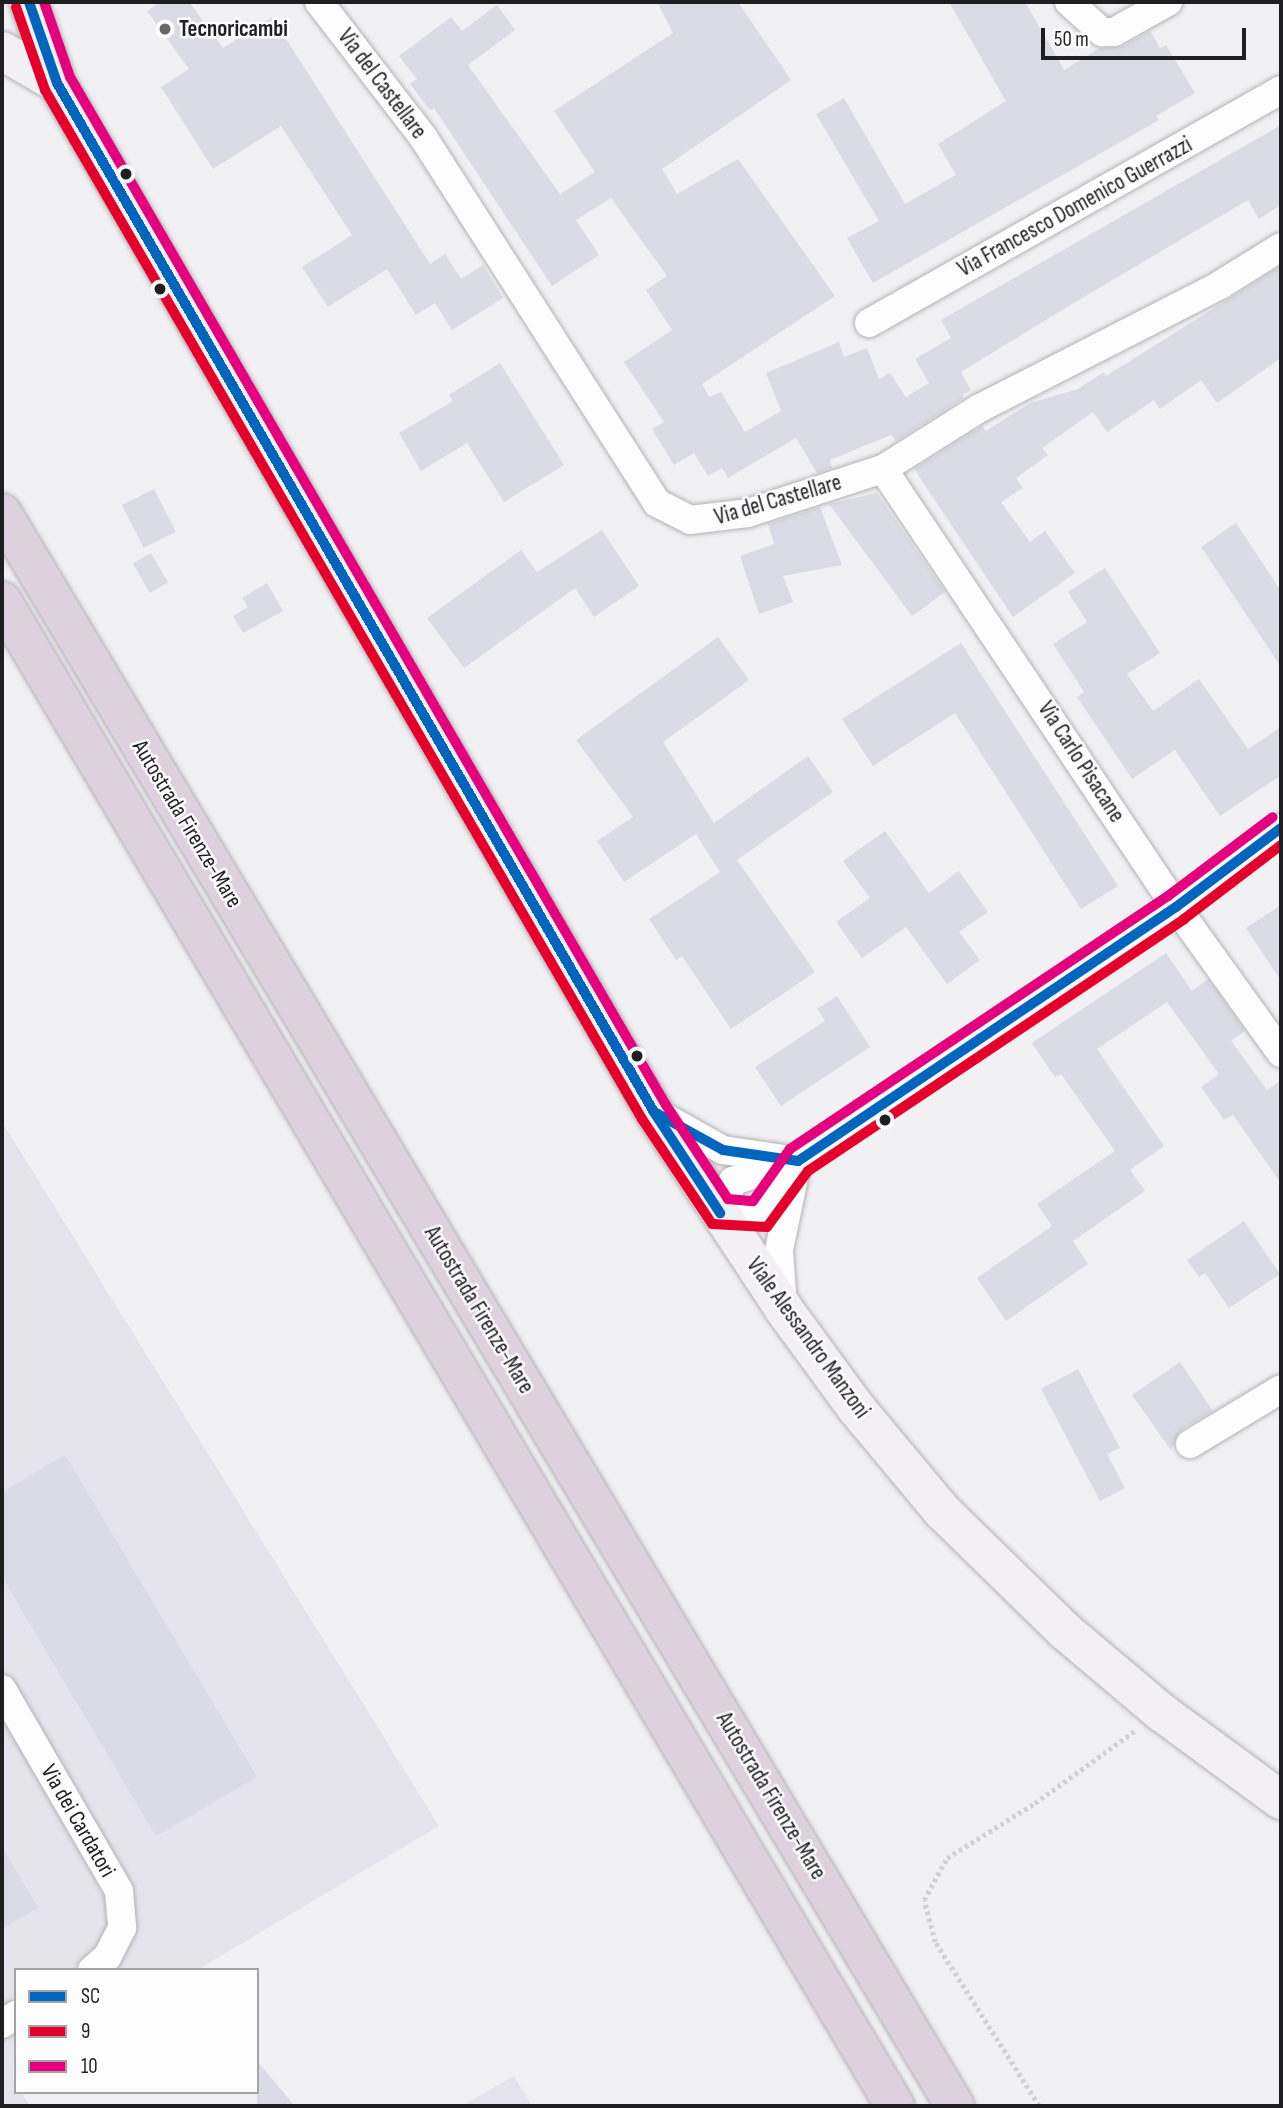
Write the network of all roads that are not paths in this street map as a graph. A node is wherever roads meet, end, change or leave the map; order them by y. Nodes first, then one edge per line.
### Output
1 (29, 2) edge
2 (319, 2) edge
3 (1069, 2) edge
4 (1168, 2) edge
5 (2, 51) edge
6 (57, 83) junction
7 (1281, 90) edge
8 (1281, 247) edge
9 (869, 323) dead end
10 (883, 468) junction
11 (2, 513) edge
12 (2, 601) edge
13 (1281, 828) edge
14 (1176, 907) junction
15 (1281, 1053) edge
16 (654, 1112) junction
17 (798, 1161) junction
18 (720, 1213) junction
19 (783, 1308) junction
20 (1281, 1390) edge
21 (1190, 1444) dead end
22 (2, 1689) edge
23 (1281, 1800) edge
24 (106, 1966) edge
25 (895, 2106) edge
26 (955, 2106) edge

1 - 6 street, Viale Alessandro Manzoni
2 - 10 street, Via del Castellare
3 - 4 street
5 - 6 street
6 - 16 street, Viale Alessandro Manzoni
7 - 9 street, Via Francesco Domenico Guerrazzi
8 - 10 street, Via del Castellare
10 - 14 street, Via Carlo Pisacane
11 - 26 highway, Autostrada Firenze-Mare
12 - 25 highway, Autostrada Firenze-Mare
13 - 14 street
14 - 15 street, Via Carlo Pisacane
14 - 17 street
16 - 17 street
16 - 18 street, Viale Alessandro Manzoni
17 - 18 street
17 - 18 street
17 - 19 street
18 - 19 street, Viale Alessandro Manzoni
19 - 23 street, Viale Alessandro Manzoni
20 - 21 street
22 - 24 street, Via dei Cardatori

